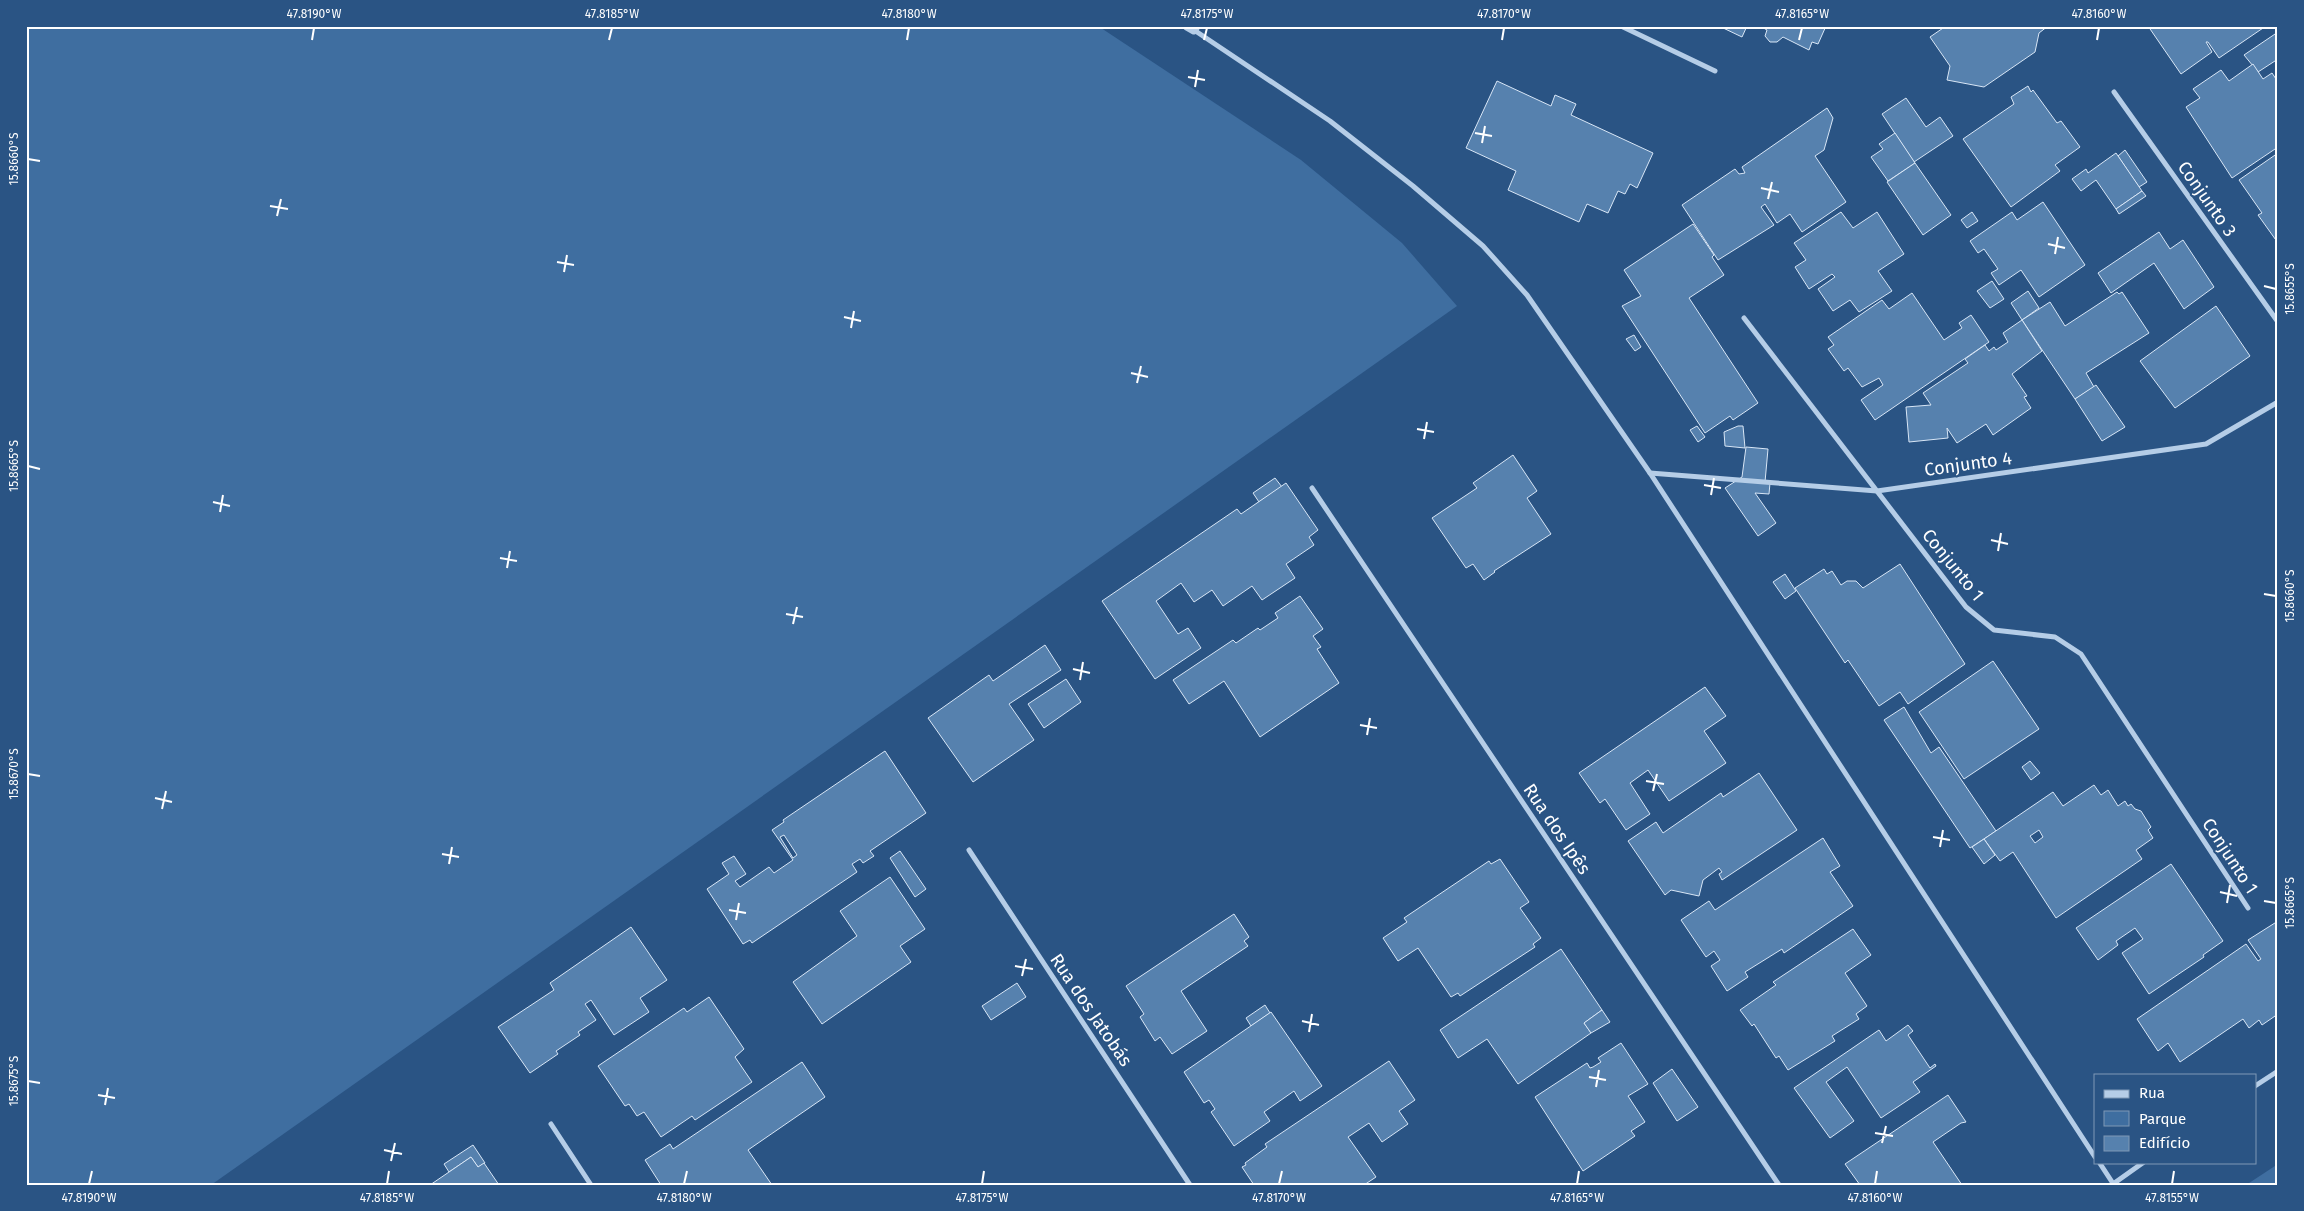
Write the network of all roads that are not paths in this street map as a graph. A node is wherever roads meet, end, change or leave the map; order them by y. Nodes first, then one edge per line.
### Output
1 (1621, 26) edge
2 (1192, 28) edge
3 (1715, 71) dead end
4 (2114, 92) dead end
5 (1744, 318) dead end
6 (2278, 322) edge
7 (2278, 402) edge
8 (1650, 474) junction
9 (1312, 488) dead end
10 (1876, 490) junction
11 (969, 850) dead end
12 (2248, 908) dead end
13 (2278, 1071) edge
14 (2256, 1085) edge
15 (551, 1124) dead end
16 (2094, 1155) edge
17 (2100, 1164) edge
18 (2141, 1164) edge
19 (2113, 1184) edge
20 (591, 1185) edge
21 (1190, 1185) edge
22 (1779, 1185) edge

1 - 3 street
2 - 8 street
4 - 6 street, Conjunto 3
5 - 10 street, Conjunto 1
7 - 10 street, Conjunto 4
8 - 10 street, Conjunto 4
8 - 16 street
9 - 22 street, Rua dos Ipês
10 - 12 street, Conjunto 1
11 - 21 street, Rua dos Jatobás
13 - 14 street
15 - 20 street
17 - 19 street
18 - 19 street

